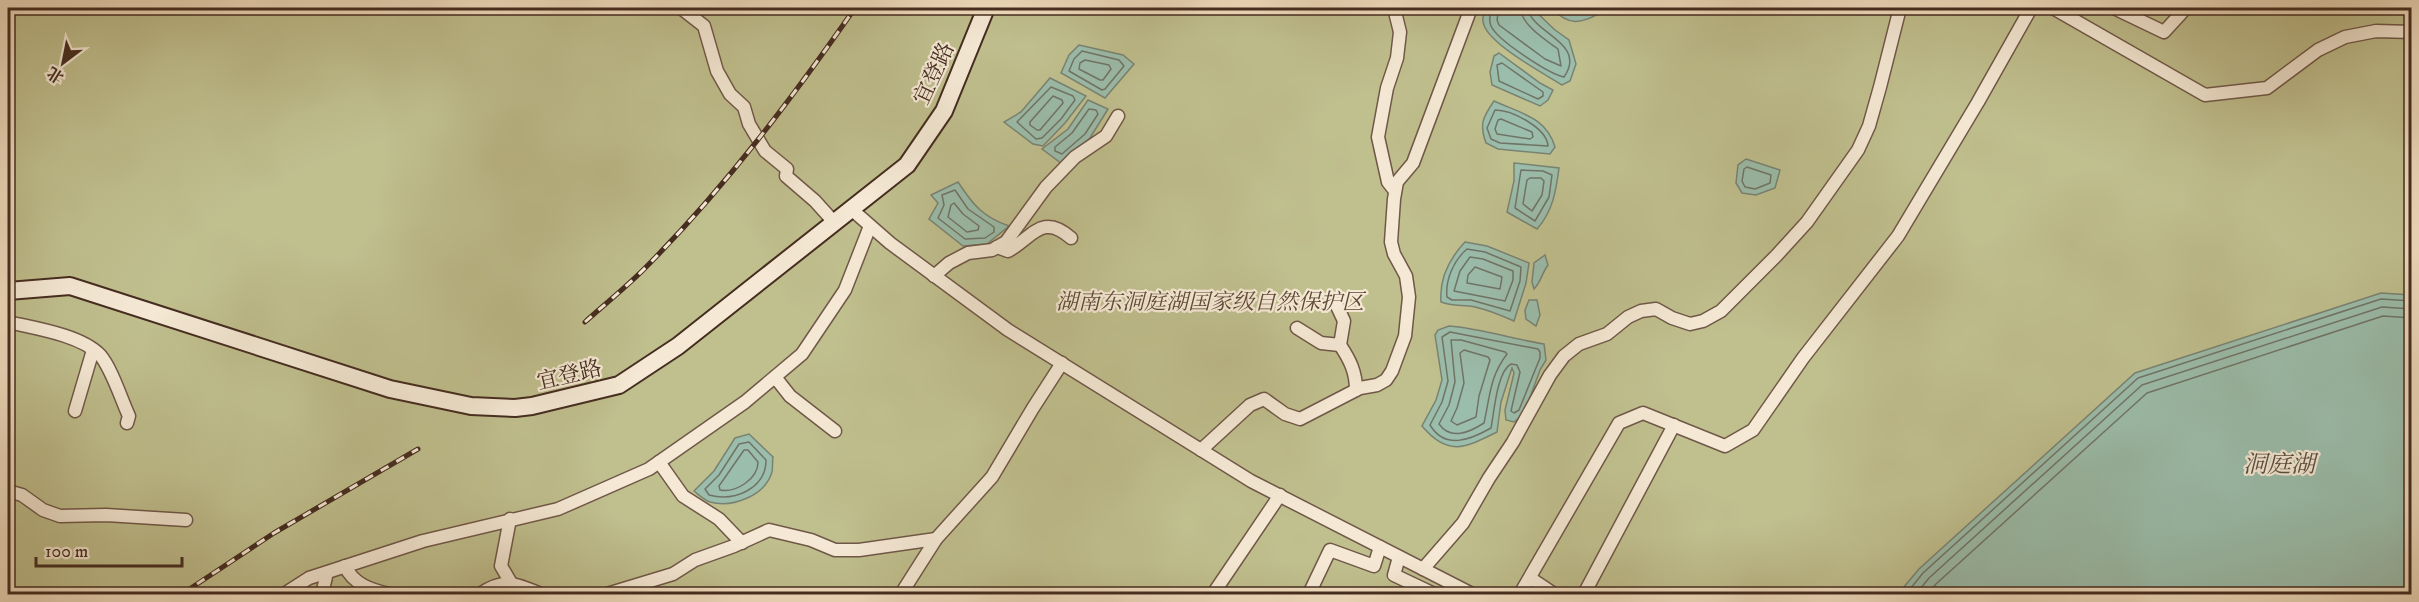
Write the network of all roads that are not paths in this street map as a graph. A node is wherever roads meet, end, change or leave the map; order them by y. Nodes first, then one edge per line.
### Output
1 (681, 8) edge
2 (986, 8) edge
3 (1394, 8) edge
4 (1471, 8) edge
5 (1900, 8) edge
6 (2031, 8) edge
7 (2053, 8) edge
8 (2114, 8) edge
9 (2186, 8) edge
10 (2412, 32) edge
11 (1118, 116) dead end
12 (1395, 191) junction
13 (850, 208) junction
14 (833, 221) junction
15 (870, 226) junction
16 (1071, 238) dead end
17 (997, 247) junction
18 (934, 276) junction
19 (8, 291) edge
20 (1337, 306) dead end
21 (8, 322) edge
22 (1297, 328) dead end
23 (1341, 345) junction
24 (93, 350) junction
25 (1062, 363) junction
26 (775, 377) junction
27 (1356, 390) junction
28 (75, 411) dead end
29 (127, 423) dead end
30 (1674, 425) junction
31 (836, 431) dead end
32 (1201, 450) junction
33 (659, 462) junction
34 (8, 491) edge
35 (1280, 495) junction
36 (510, 519) junction
37 (186, 520) dead end
38 (936, 539) junction
39 (742, 543) junction
40 (1380, 547) junction
41 (1399, 557) junction
42 (345, 566) junction
43 (1374, 566) junction
44 (1423, 569) junction
45 (1394, 575) junction
46 (326, 577) dead end
47 (1530, 578) junction
48 (510, 582) junction
49 (284, 594) edge
50 (322, 594) edge
51 (389, 594) edge
52 (480, 594) edge
53 (522, 594) edge
54 (540, 594) edge
55 (607, 594) edge
56 (902, 594) edge
57 (1214, 594) edge
58 (1309, 594) edge
59 (1434, 594) edge
60 (1472, 594) edge
61 (1520, 594) edge
62 (1554, 594) edge
63 (1584, 594) edge

1 - 14 street
2 - 13 street, 宜登路
3 - 12 street
4 - 12 street
5 - 44 street
6 - 30 street
7 - 10 street
8 - 9 street
11 - 17 street
12 - 27 street
13 - 14 street, 宜登路
13 - 15 street
14 - 19 street, 宜登路
15 - 18 street
15 - 26 street
16 - 17 street
17 - 18 street
18 - 25 street
20 - 23 street
21 - 24 street
22 - 23 street
23 - 27 street
24 - 28 street
24 - 29 street
25 - 32 street
25 - 38 street
26 - 31 street
26 - 33 street
27 - 32 street
30 - 47 street
30 - 63 street
32 - 35 street
33 - 36 street
33 - 39 street
34 - 37 street
35 - 40 street
35 - 57 street
36 - 42 street
36 - 48 street
38 - 39 street
38 - 56 street
39 - 55 street
40 - 41 street
40 - 43 street
41 - 44 street
41 - 45 street
42 - 49 street
42 - 51 street
43 - 45 street
43 - 58 street
44 - 60 street
45 - 59 street
46 - 50 street
47 - 61 street
47 - 62 street
48 - 52 street
48 - 53 street
48 - 54 street

